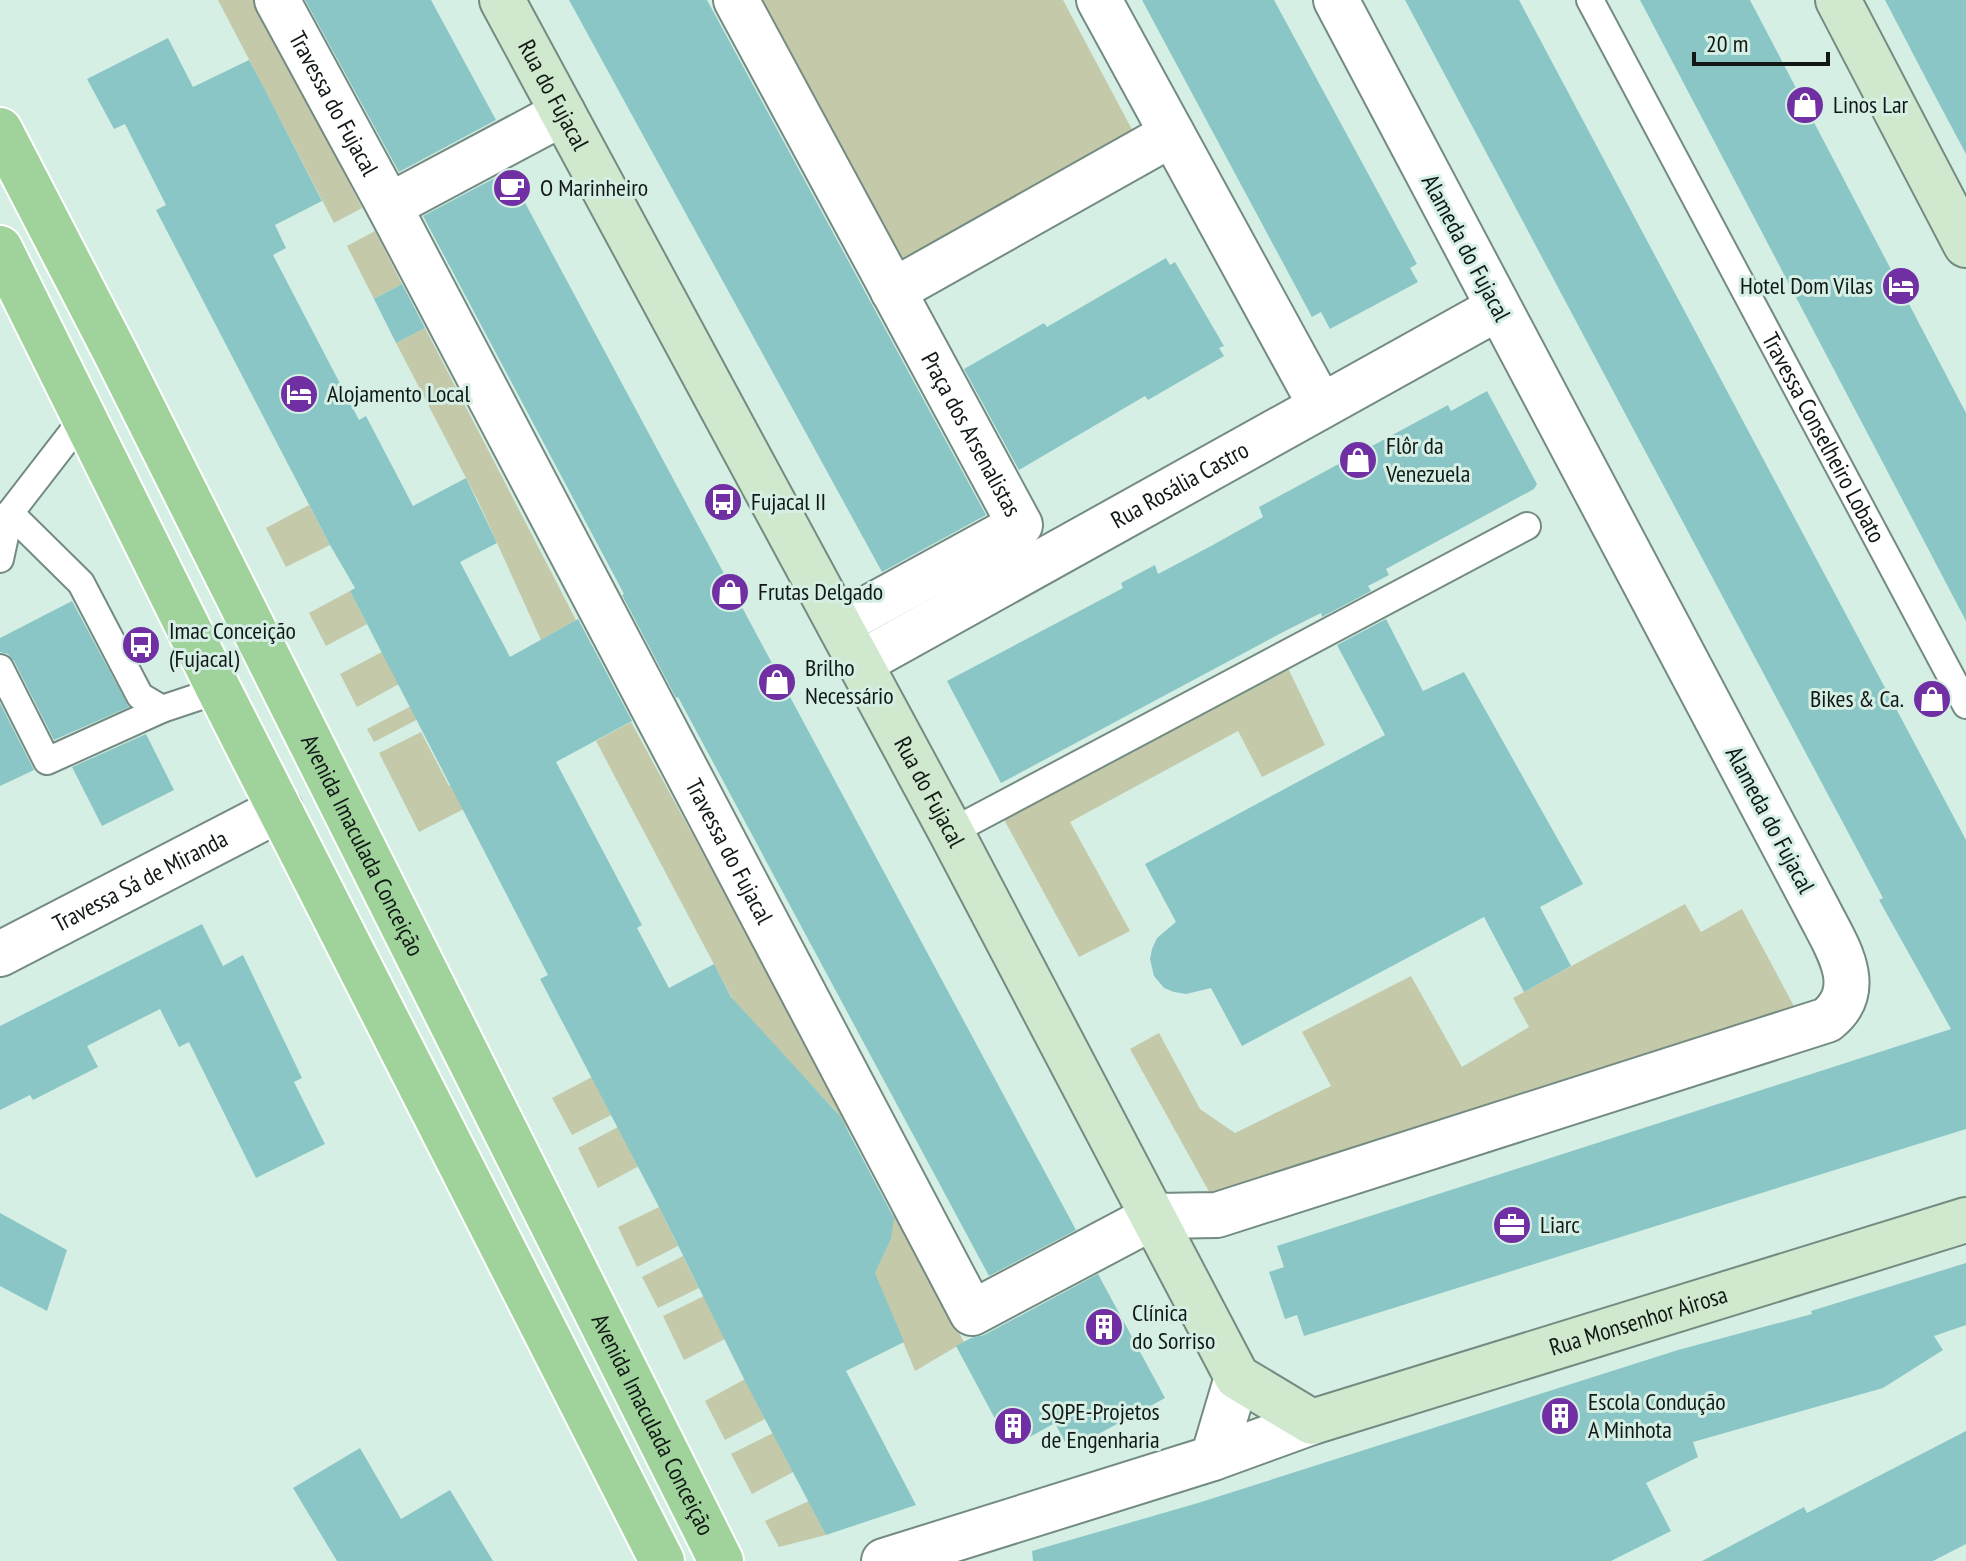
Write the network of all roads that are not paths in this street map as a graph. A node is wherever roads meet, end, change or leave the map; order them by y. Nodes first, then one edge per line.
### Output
1 (277, 0) edge
2 (502, 0) edge
3 (736, 0) edge
4 (1099, 0) edge
5 (1336, 0) edge
6 (1590, 0) edge
7 (1838, 0) edge
8 (563, 113) junction
9 (0, 130) edge
10 (1172, 134) junction
11 (389, 206) junction
12 (1966, 245) edge
13 (0, 248) edge
14 (893, 291) junction
15 (1498, 308) junction
16 (1321, 406) junction
17 (85, 416) junction
18 (10, 513) junction
19 (1527, 526) dead end
20 (0, 559) edge
21 (839, 624) junction
22 (860, 663) junction
23 (0, 668) edge
24 (219, 690) junction
25 (1966, 705) edge
26 (162, 709) junction
27 (280, 809) junction
28 (951, 832) junction
29 (0, 954) edge
30 (1155, 1216) junction
31 (1966, 1220) edge
32 (1237, 1377) junction
33 (1312, 1422) junction
34 (1213, 1458) junction
35 (977, 1532) junction
36 (662, 1561) edge
37 (721, 1561) edge
38 (884, 1561) edge
39 (927, 1561) edge

1 - 11 street, Travessa do Fujacal
2 - 8 main road, Rua do Fujacal
3 - 14 street, Praça dos Arsenalistas
4 - 10 street
5 - 15 street, Alameda do Fujacal
6 - 25 lane, Travessa Conselheiro Lobato
7 - 12 main road
8 - 11 street
8 - 21 main road, Rua do Fujacal
9 - 37 main road, Avenida Imaculada Conceição
10 - 14 street
10 - 16 street
11 - 30 street, Travessa do Fujacal
13 - 17 main road
14 - 21 street, Praça dos Arsenalistas
15 - 16 street, Rua Rosália Castro
15 - 30 street, Alameda do Fujacal
16 - 22 street, Rua Rosália Castro
17 - 18 lane
17 - 24 main road
18 - 20 lane
18 - 26 lane
19 - 28 lane
21 - 22 main road, Rua do Fujacal
22 - 28 main road, Rua do Fujacal
23 - 26 lane
24 - 26 lane
24 - 27 main road
27 - 29 street, Travessa Sá de Miranda
27 - 36 main road
28 - 30 main road, Rua do Fujacal
30 - 32 main road, Rua do Fujacal
31 - 33 main road, Rua Monsenhor Airosa
32 - 33 main road
32 - 34 street
33 - 34 street
34 - 35 street
35 - 38 street
35 - 39 street

